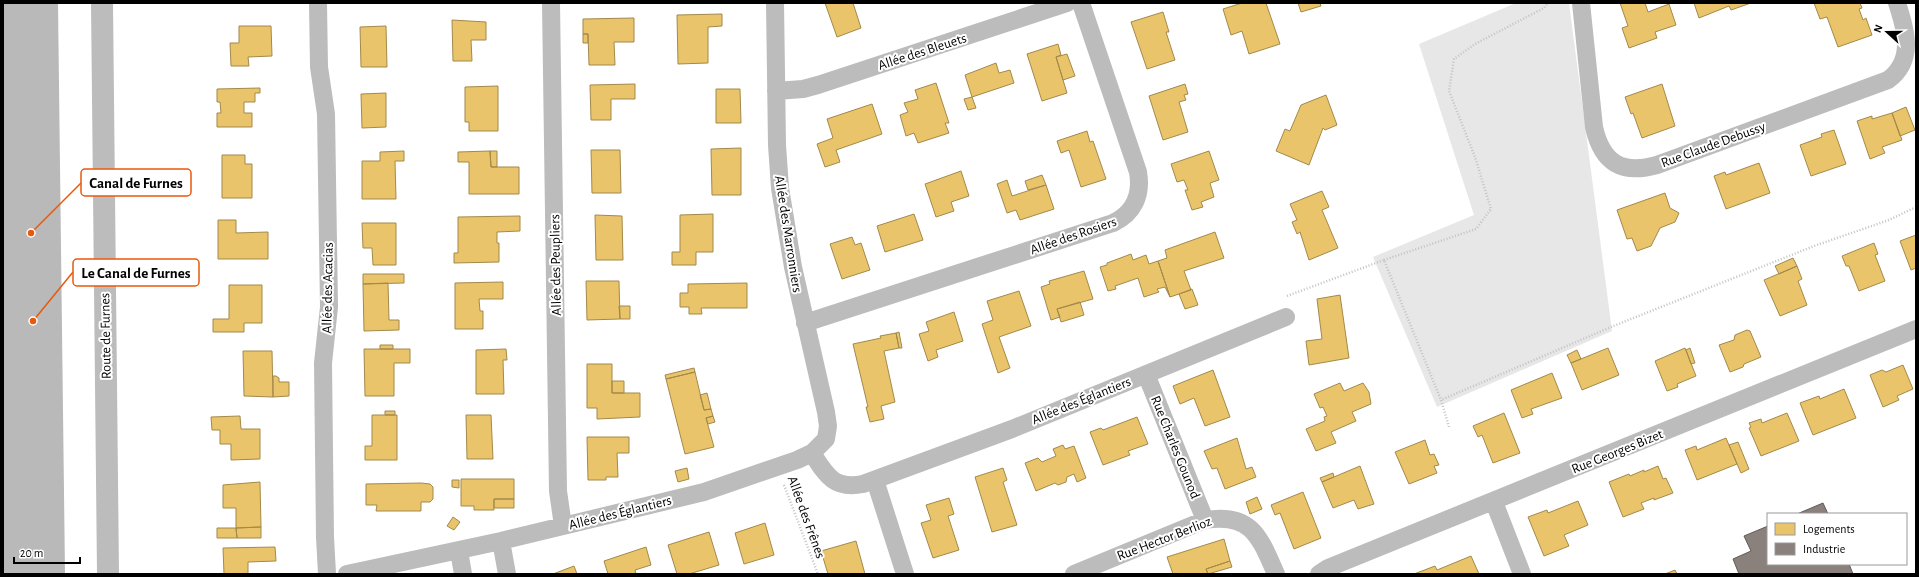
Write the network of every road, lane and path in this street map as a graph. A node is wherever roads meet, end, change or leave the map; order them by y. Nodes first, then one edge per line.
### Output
1 (102, 3) edge
2 (318, 3) edge
3 (552, 3) edge
4 (1067, 3) edge
5 (1081, 3) edge
6 (1548, 3) edge
7 (1581, 3) edge
8 (1897, 3) edge
9 (775, 4) edge
10 (776, 91) junction
11 (1916, 207) edge
12 (1384, 260) junction
13 (1283, 298) dead end
14 (1286, 317) dead end
15 (805, 323) junction
16 (1916, 329) edge
17 (1146, 374) junction
18 (1441, 400) junction
19 (1449, 427) dead end
20 (812, 453) junction
21 (778, 466) junction
22 (875, 480) junction
23 (1494, 502) junction
24 (1205, 520) junction
25 (563, 526) junction
26 (501, 541) junction
27 (459, 551) junction
28 (108, 574) edge
29 (327, 574) edge
30 (347, 574) edge
31 (463, 574) edge
32 (507, 574) edge
33 (818, 574) edge
34 (905, 574) edge
35 (1074, 574) edge
36 (1276, 574) edge
37 (1319, 574) edge
38 (1522, 574) edge

1 - 28 main road, Route de Furnes
2 - 29 street, Allée des Acacias
3 - 25 street, Allée des Peupliers
4 - 10 street, Allée des Bleuets
5 - 15 street, Allée des Rosiers
6 - 12 path
7 - 8 street, Rue Claude Debussy
9 - 10 street, Allée des Marronniers
10 - 15 street, Allée des Marronniers
11 - 18 path
12 - 13 path
12 - 18 path
14 - 17 street, Allée des Églantiers
15 - 20 street, Allée des Marronniers
16 - 23 street, Rue Georges Bizet
17 - 22 street, Allée des Églantiers
17 - 24 street, Rue Charles Gounod
18 - 19 path
20 - 21 street, Allée des Églantiers
20 - 22 street, Allée des Églantiers
21 - 25 street, Allée des Églantiers
21 - 33 path, Allée des Frênes
22 - 34 street
23 - 37 street, Rue Georges Bizet
23 - 38 street
24 - 35 street, Rue Hector Berlioz
24 - 36 street, Rue Hector Berlioz
25 - 26 street, Allée des Églantiers
26 - 27 street, Allée des Églantiers
26 - 32 street
27 - 30 street, Allée des Églantiers
27 - 31 street

